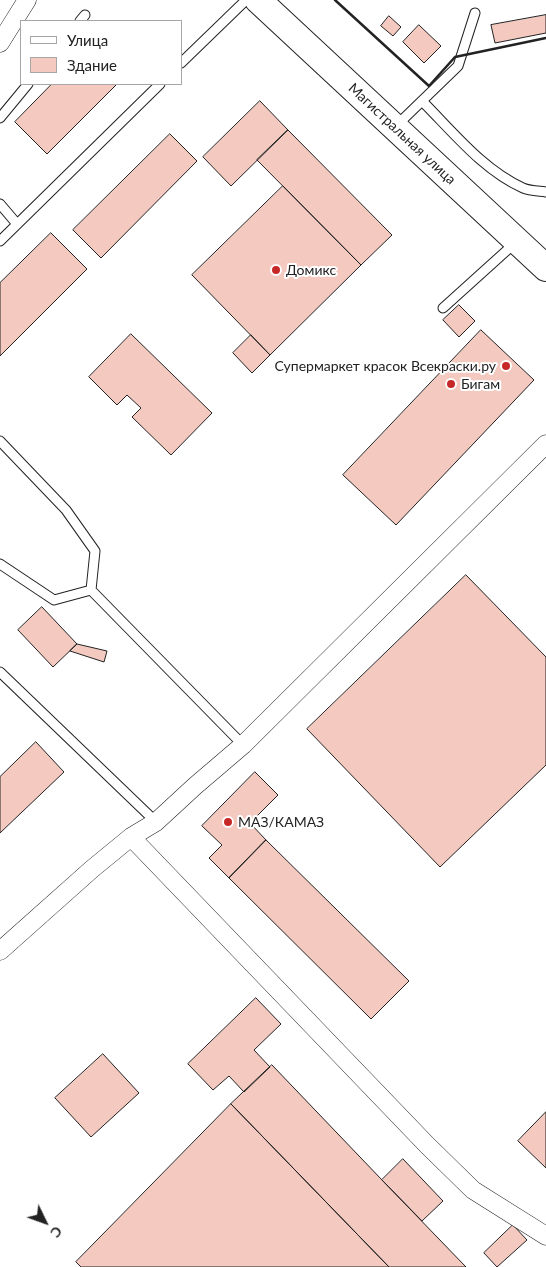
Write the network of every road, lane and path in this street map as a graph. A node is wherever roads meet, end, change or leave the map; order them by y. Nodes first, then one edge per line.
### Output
1 (27, 0) edge
2 (246, 0) edge
3 (258, 0) edge
4 (475, 13) dead end
5 (0, 43) edge
6 (182, 62) edge
7 (27, 85) edge
8 (159, 85) edge
9 (422, 101) junction
10 (0, 118) edge
11 (395, 127) junction
12 (546, 192) edge
13 (0, 204) edge
14 (17, 224) junction
15 (0, 241) edge
16 (517, 241) junction
17 (546, 268) edge
18 (443, 308) dead end
19 (0, 440) edge
20 (546, 444) edge
21 (0, 564) edge
22 (91, 590) junction
23 (0, 672) edge
24 (243, 745) junction
25 (156, 822) junction
26 (131, 837) junction
27 (0, 951) edge
28 (546, 1236) edge

1 - 5 street
2 - 6 lane
3 - 11 main road, Магистральная улица
4 - 9 lane
7 - 10 lane
8 - 14 lane
9 - 11 lane
9 - 12 lane
11 - 16 main road, Магистральная улица
13 - 14 lane
14 - 15 lane
16 - 17 main road, Магистральная улица
16 - 18 lane
19 - 22 lane
20 - 24 street
21 - 22 lane
22 - 24 lane
23 - 25 lane
24 - 25 street
25 - 26 street
26 - 27 street
26 - 28 street

